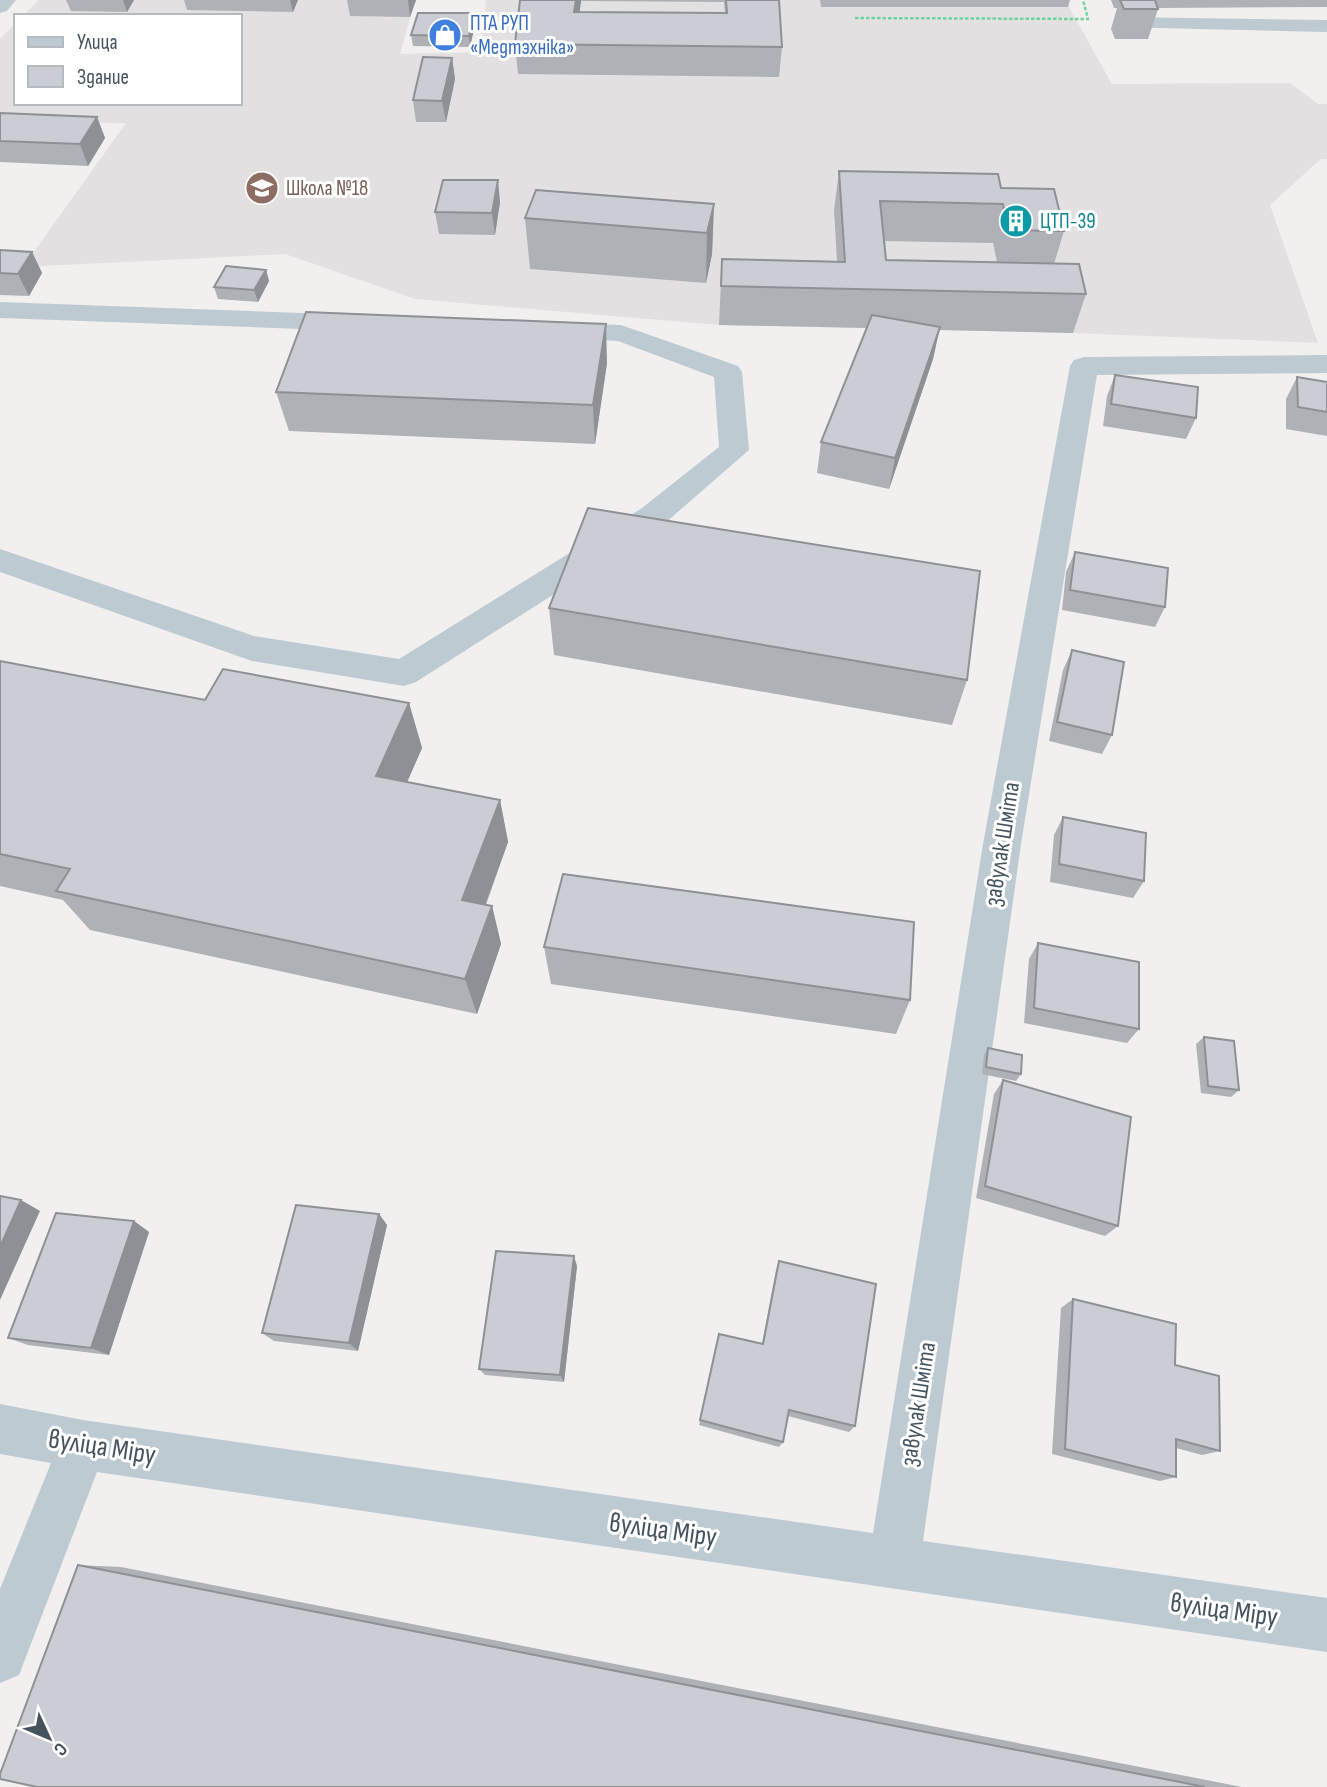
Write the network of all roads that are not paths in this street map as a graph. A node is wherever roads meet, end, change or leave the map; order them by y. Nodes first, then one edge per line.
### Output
1 (6, 0) edge
2 (0, 7) edge
3 (1125, 23) edge
4 (1327, 26) edge
5 (2, 314) edge
6 (377, 324) edge
7 (526, 330) edge
8 (1327, 364) edge
9 (0, 560) edge
10 (0, 1429) edge
11 (83, 1445) junction
12 (894, 1563) junction
13 (1327, 1625) edge
14 (0, 1656) edge

1 - 2 street
3 - 4 street
5 - 6 street
7 - 9 street
8 - 12 street, завулак Шміта
10 - 11 street, вуліца Міру
11 - 12 street, вуліца Міру
11 - 14 street
12 - 13 street, вуліца Міру

